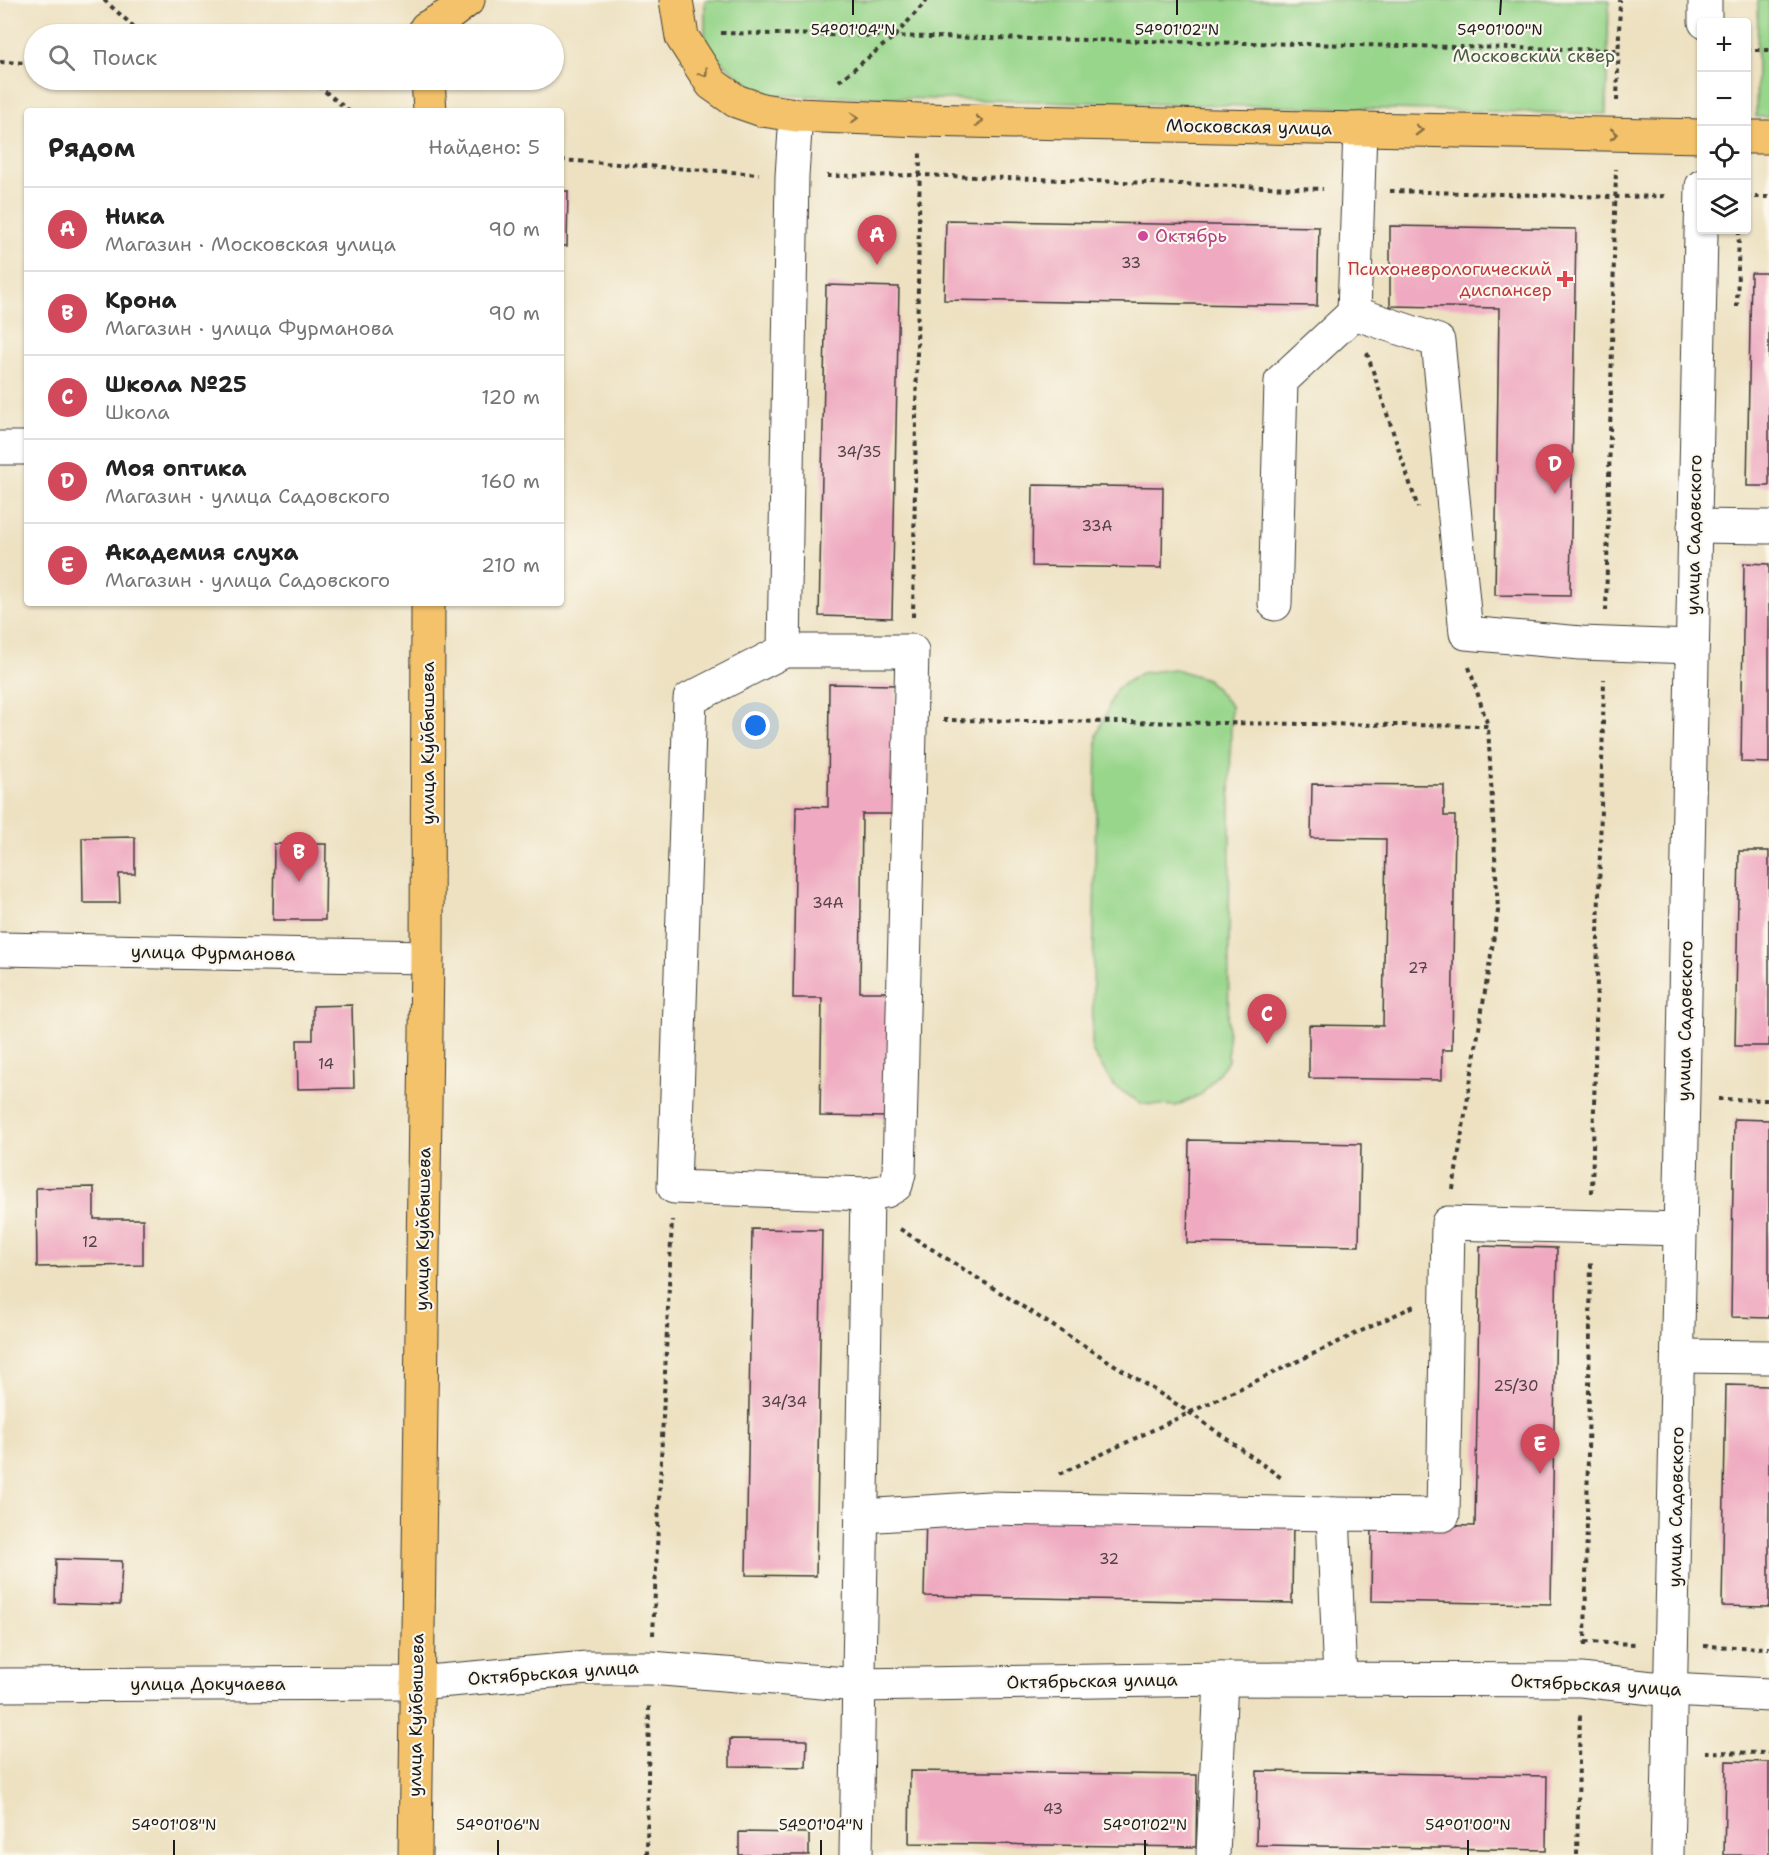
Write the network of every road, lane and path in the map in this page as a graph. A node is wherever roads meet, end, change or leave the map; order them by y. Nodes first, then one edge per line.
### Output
1 (104, 0) edge
2 (468, 0) edge
3 (660, 0) edge
4 (676, 0) edge
5 (927, 0) edge
6 (1620, 0) edge
7 (1705, 0) edge
8 (1705, 18) edge
9 (424, 21) edge
10 (131, 24) edge
11 (696, 35) junction
12 (895, 36) junction
13 (1618, 50) junction
14 (1751, 50) edge
15 (1769, 50) edge
16 (0, 62) edge
17 (24, 63) edge
18 (323, 90) edge
19 (429, 90) edge
20 (345, 108) edge
21 (430, 108) edge
22 (796, 115) junction
23 (921, 120) junction
24 (1360, 129) junction
25 (1616, 134) junction
26 (1697, 135) edge
27 (1751, 137) edge
28 (1769, 137) edge
29 (564, 160) edge
30 (920, 175) junction
31 (792, 176) junction
32 (1358, 190) junction
33 (1697, 196) edge
34 (1615, 197) junction
35 (1751, 197) edge
36 (1769, 197) edge
37 (1700, 234) edge
38 (1354, 313) junction
39 (0, 448) edge
40 (24, 448) edge
41 (1694, 526) junction
42 (1769, 527) edge
43 (1275, 604) dead end
44 (428, 606) edge
45 (1605, 645) junction
46 (1692, 647) junction
47 (784, 651) junction
48 (912, 651) junction
49 (912, 719) junction
50 (0, 949) edge
51 (427, 957) junction
52 (1718, 1100) dead end
53 (1769, 1100) edge
54 (674, 1186) junction
55 (867, 1201) junction
56 (1448, 1223) junction
57 (1591, 1226) junction
58 (1681, 1229) junction
59 (1447, 1290) junction
60 (1679, 1356) junction
61 (1769, 1357) edge
62 (1189, 1412) junction
63 (1052, 1478) dead end
64 (1285, 1480) dead end
65 (1333, 1514) junction
66 (862, 1516) junction
67 (651, 1668) junction
68 (1221, 1679) junction
69 (1340, 1679) junction
70 (1581, 1680) junction
71 (416, 1683) junction
72 (0, 1685) edge
73 (858, 1685) junction
74 (1670, 1690) junction
75 (1769, 1695) edge
76 (1705, 1752) dead end
77 (1769, 1753) edge
78 (415, 1855) edge
79 (647, 1855) edge
80 (856, 1855) edge
81 (1213, 1855) edge
82 (1577, 1855) edge
83 (1667, 1855) edge

1 - 10 path
2 - 9 main road
3 - 11 main road, Московская улица
4 - 11 main road
5 - 12 path
6 - 13 path
7 - 8 street
11 - 12 path
11 -> 22 main road, Московская улица
12 - 13 path
12 - 22 path
13 - 25 path
14 - 15 path
16 - 17 path
18 - 20 path
19 - 21 main road
22 -> 23 main road, Московская улица
22 - 31 street
23 -> 24 main road, Московская улица
23 - 30 path
24 -> 25 main road, Московская улица
24 - 32 street
25 - 26 main road, Московская улица
25 - 34 path
27 - 28 main road
29 - 31 path
30 - 31 path
30 - 32 path
30 - 48 path
31 - 47 street
32 - 34 path
32 - 38 street
33 - 34 path
34 - 45 path
35 - 36 path
37 - 41 street, улица Садовского
38 - 43 street
38 - 45 street
39 - 40 street
41 - 42 street
41 - 46 street, улица Садовского
44 - 51 main road, улица Куйбышева
45 - 46 street
45 - 57 path
46 - 58 street, улица Садовского
47 - 48 street
47 - 54 street
48 - 49 street
49 - 55 street
49 - 56 path
50 - 51 street, улица Фурманова
51 - 71 main road, улица Куйбышева
52 - 53 path
54 - 55 street
54 - 67 path
55 - 62 path
55 - 66 street
56 - 57 street
56 - 59 street
57 - 58 street
57 - 70 path
58 - 60 street, улица Садовского
59 - 62 path
59 - 65 street
60 - 61 street
60 - 74 street, улица Садовского
62 - 63 path
62 - 64 path
65 - 66 street
65 - 69 street
66 - 73 street
67 - 71 street, Октябрьская улица
67 - 73 street, Октябрьская улица
67 - 79 path
68 - 69 street, Октябрьская улица
68 - 73 street, Октябрьская улица
68 - 81 street
69 - 70 street, Октябрьская улица
70 - 74 street, Октябрьская улица
70 - 82 path
71 - 72 street, улица Докучаева
71 - 78 main road, улица Куйбышева
73 - 80 street
74 - 75 street, Октябрьская улица
74 - 83 street, улица Садовского
76 - 77 path

